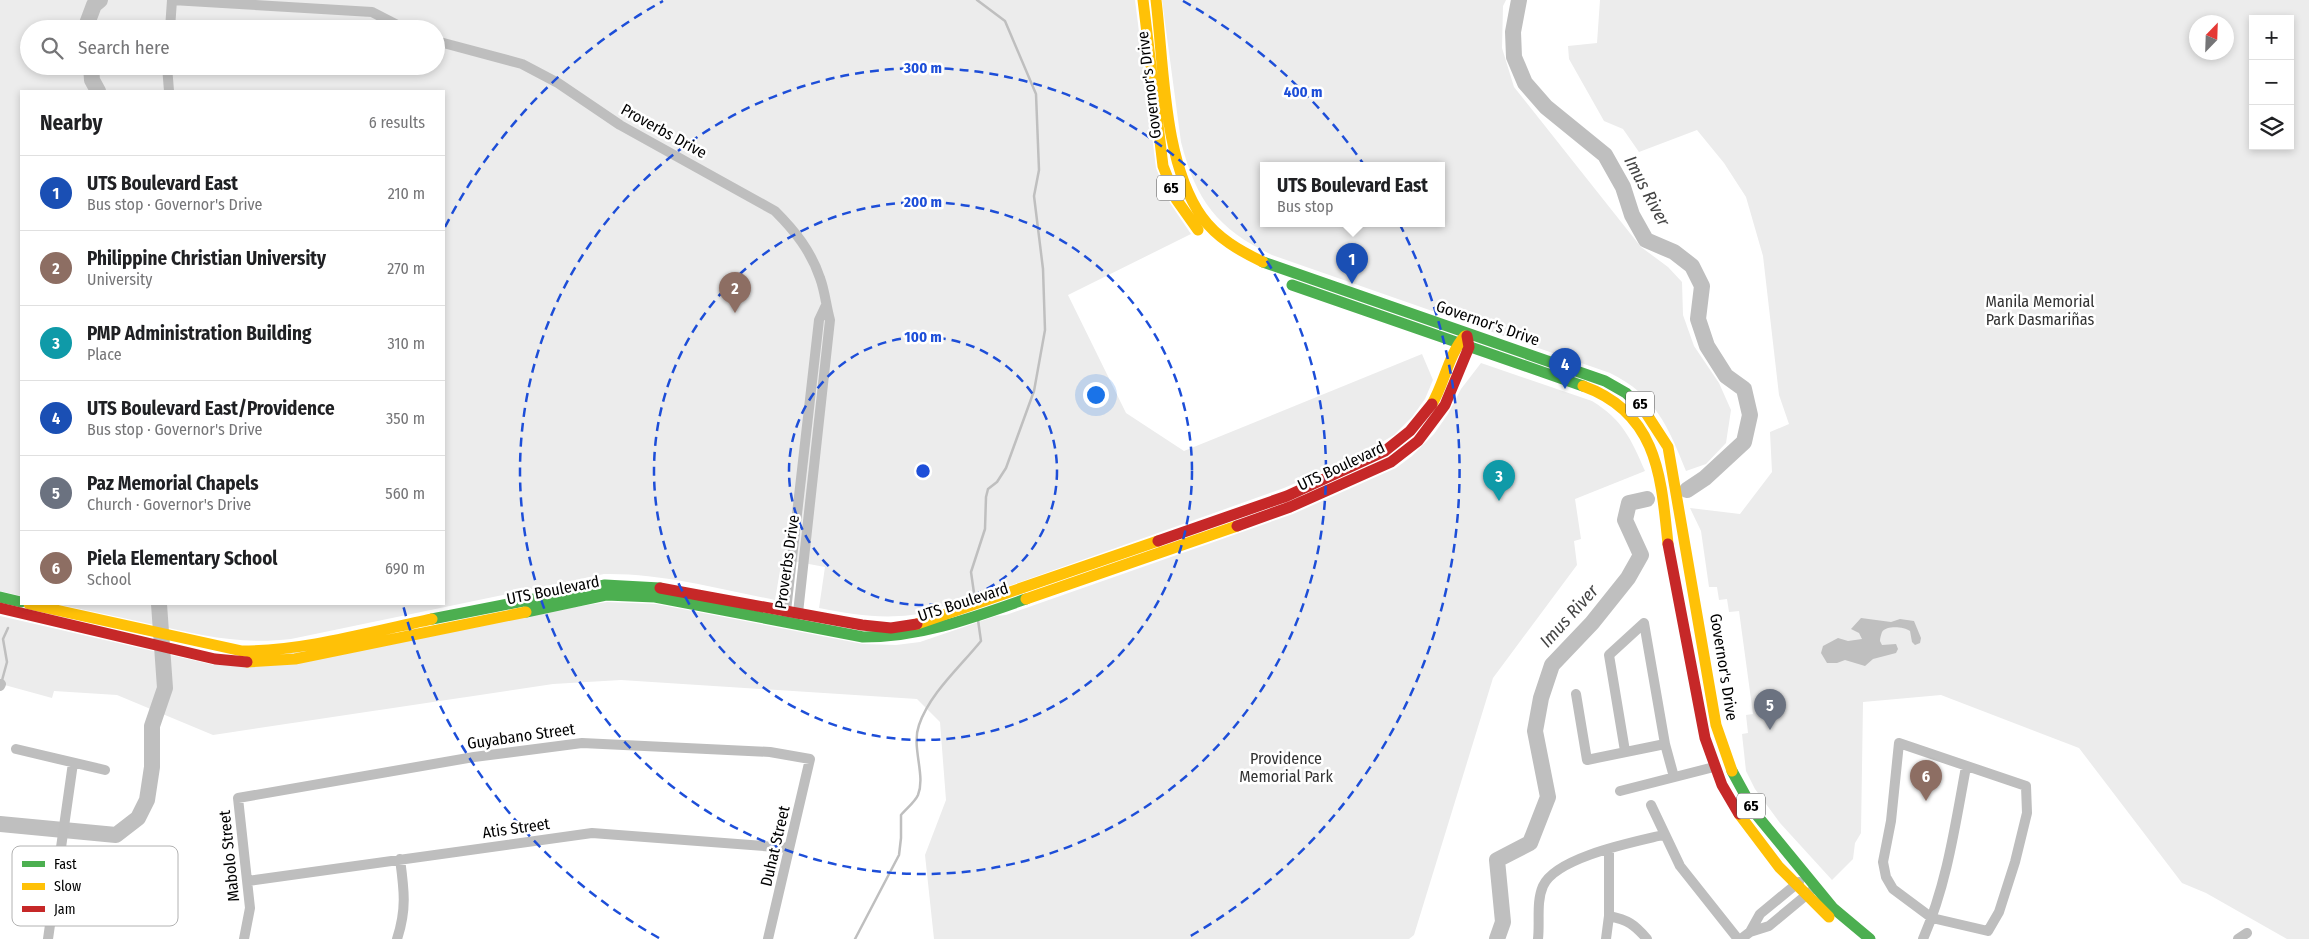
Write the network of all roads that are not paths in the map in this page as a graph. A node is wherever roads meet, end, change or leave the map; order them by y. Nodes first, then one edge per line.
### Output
1 (172, 0) edge
2 (1143, 0) edge
3 (1156, 0) edge
4 (171, 20) edge
5 (388, 20) edge
6 (445, 43) edge
7 (168, 75) edge
8 (168, 90) edge
9 (1216, 248) dead end
10 (1280, 281) dead end
11 (1467, 333) junction
12 (1463, 346) junction
13 (0, 597) edge
14 (20, 602) edge
15 (33, 605) edge
16 (0, 608) edge
17 (792, 616) junction
18 (1576, 694) dead end
19 (1665, 744) junction
20 (16, 749) dead end
21 (1625, 751) junction
22 (810, 759) joint
23 (73, 763) junction
24 (1714, 766) junction
25 (1966, 767) junction
26 (105, 770) dead end
27 (1674, 778) junction
28 (1620, 791) dead end
29 (238, 798) joint
30 (1651, 805) dead end
31 (1663, 835) junction
32 (61, 846) edge
33 (789, 848) junction
34 (1609, 849) junction
35 (400, 859) junction
36 (1807, 875) junction
37 (248, 881) junction
38 (1796, 884) junction
39 (1816, 887) junction
40 (1806, 895) junction
41 (1609, 916) junction
42 (1932, 918) junction
43 (50, 926) edge
44 (1750, 932) junction
45 (2247, 933) dead end
46 (48, 939) edge
47 (244, 939) edge
48 (397, 939) edge
49 (768, 939) edge
50 (1538, 939) edge
51 (1606, 939) edge
52 (1647, 939) edge
53 (1739, 939) edge
54 (1854, 939) edge
55 (1870, 939) edge
56 (1923, 939) edge
57 (2238, 939) edge

1 - 4 street
1 - 5 street
2 - 9 main road, Governor's Drive / 65
3 - 11 main road, Governor's Drive / 65
6 - 17 street, Proverbs Drive
7 - 8 street
10 - 12 main road, Governor's Drive / 65
11 - 12 main road, UTS Boulevard
11 - 36 main road, Governor's Drive / 65
12 - 17 main road, UTS Boulevard
12 - 24 main road, Governor's Drive / 65
13 - 14 main road
15 - 17 main road, UTS Boulevard
16 - 17 main road, UTS Boulevard
18 - 21 street
19 - 21 street
19 - 21 street
19 - 27 street
20 - 23 street
22 - 29 street, Guyabano Street
22 - 33 street, Duhat Street
23 - 26 street
23 - 32 street
24 - 27 street
24 - 38 main road, Governor's Drive / 65
25 - 42 street
25 - 42 street
25 - 42 street
27 - 28 street
29 - 37 street, Mabolo Street
30 - 31 street
31 - 34 street
31 - 53 street
33 - 35 street, Atis Street
33 - 49 street, Duhat Street
34 - 41 street
34 - 50 street
35 - 37 street, Atis Street
35 - 48 street
36 - 38 street
36 - 39 main road, Governor's Drive / 65
37 - 47 street, Mabolo Street
38 - 40 main road, Governor's Drive / 65
38 - 44 street
39 - 40 street
39 - 55 main road, Governor's Drive / 65
40 - 44 street
40 - 54 main road, Governor's Drive / 65
41 - 51 street
41 - 52 street
42 - 56 street
43 - 46 street
44 - 53 street
45 - 57 street

